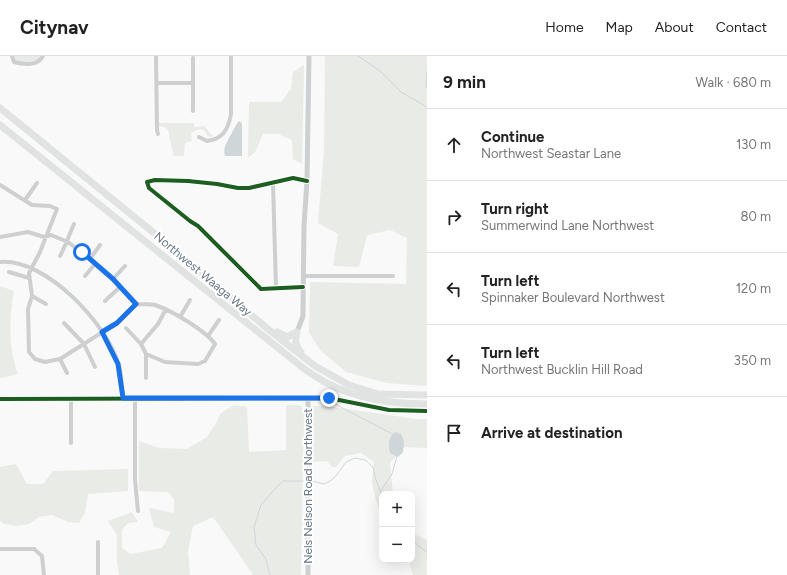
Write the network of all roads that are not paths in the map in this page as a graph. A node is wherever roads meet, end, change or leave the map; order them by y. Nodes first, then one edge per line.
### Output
1 (12, 56) edge
2 (43, 56) edge
3 (156, 56) edge
4 (231, 56) edge
5 (309, 56) edge
6 (193, 58) dead end
7 (157, 83) junction
8 (193, 83) junction
9 (1, 108) edge
10 (194, 111) dead end
11 (0, 127) edge
12 (158, 134) dead end
13 (199, 136) dead end
14 (307, 181) junction
15 (273, 182) junction
16 (37, 183) dead end
17 (0, 185) edge
18 (25, 200) junction
19 (74, 224) dead end
20 (47, 236) junction
21 (0, 237) edge
22 (68, 242) junction
23 (100, 245) dead end
24 (60, 256) dead end
25 (90, 258) junction
26 (0, 262) edge
27 (95, 264) junction
28 (125, 266) dead end
29 (32, 268) junction
30 (9, 272) dead end
31 (85, 276) dead end
32 (304, 276) junction
33 (392, 276) dead end
34 (29, 278) junction
35 (113, 279) junction
36 (120, 287) junction
37 (276, 288) junction
38 (303, 288) junction
39 (32, 296) junction
40 (190, 300) dead end
41 (105, 301) dead end
42 (46, 304) dead end
43 (136, 304) junction
44 (166, 309) junction
45 (180, 317) junction
46 (257, 319) junction
47 (219, 320) dead end
48 (64, 323) dead end
49 (126, 328) dead end
50 (102, 332) junction
51 (296, 332) junction
52 (208, 336) junction
53 (84, 344) junction
54 (141, 344) junction
55 (146, 354) junction
56 (60, 359) junction
57 (95, 366) dead end
58 (315, 366) junction
59 (67, 373) dead end
60 (146, 378) dead end
61 (427, 395) edge
62 (123, 398) junction
63 (135, 398) junction
64 (308, 398) junction
65 (0, 399) edge
66 (71, 399) junction
67 (427, 404) edge
68 (427, 411) edge
69 (71, 443) dead end
70 (138, 512) dead end
71 (98, 542) dead end
72 (0, 549) edge
73 (44, 575) edge
74 (98, 575) edge
75 (308, 575) edge

1 - 2 street
3 - 7 street
4 - 13 street
5 - 14 street
6 - 8 street
7 - 8 street
7 - 12 street
8 - 10 street
9 - 46 highway, Northwest Waaga Way
11 - 67 highway, Northwest Waaga Way
14 - 15 street
14 - 32 street
15 - 37 street
15 - 37 street
16 - 18 street
17 - 18 street
18 - 20 street
19 - 22 street
20 - 21 street
20 - 22 street
20 - 29 street
22 - 24 street
22 - 25 street
23 - 25 street
25 - 27 street
26 - 29 street
27 - 31 street
27 - 35 street
28 - 35 street
29 - 34 street
29 - 50 street
30 - 34 street
32 - 33 street
32 - 38 street
34 - 39 street
35 - 36 street
36 - 41 street
36 - 43 street
37 - 38 street
38 - 51 street
39 - 42 street
39 - 56 street
40 - 45 street
43 - 44 street
43 - 50 street
44 - 45 street
44 - 54 street
45 - 52 street
46 - 51 highway
46 - 58 highway, Northwest Waaga Way
47 - 52 street
48 - 53 street
49 - 54 street
50 - 53 street
50 - 62 street
51 - 58 highway
52 - 55 street
53 - 56 street
53 - 57 street
54 - 55 street
55 - 60 street
56 - 59 street
58 - 61 highway, Northwest Waaga Way
62 - 63 main road
62 - 66 main road
63 - 64 main road
63 - 70 street
64 - 68 main road
64 - 75 street, Nels Nelson Road Northwest
65 - 66 main road
66 - 69 street
71 - 74 street
72 - 73 street

